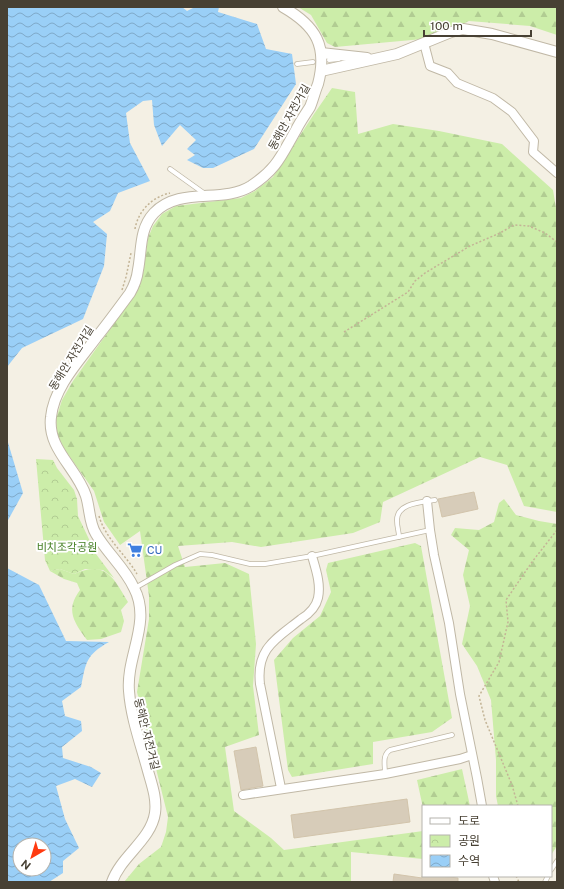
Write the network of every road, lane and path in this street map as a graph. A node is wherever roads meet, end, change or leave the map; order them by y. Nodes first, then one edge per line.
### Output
1 (283, 7) edge
2 (424, 43) junction
3 (557, 52) edge
4 (321, 53) junction
5 (375, 59) junction
6 (330, 60) dead end
7 (313, 62) dead end
8 (297, 64) dead end
9 (321, 71) junction
10 (170, 169) dead end
11 (557, 173) edge
12 (172, 192) dead end
13 (207, 195) junction
14 (134, 232) dead end
15 (557, 242) edge
16 (131, 250) dead end
17 (121, 291) dead end
18 (344, 332) dead end
19 (431, 501) joint
20 (99, 514) dead end
21 (430, 530) junction
22 (557, 530) edge
23 (400, 537) junction
24 (312, 556) junction
25 (138, 586) junction
26 (452, 735) dead end
27 (472, 755) junction
28 (385, 774) junction
29 (281, 788) junction
30 (243, 795) dead end
31 (482, 805) edge
32 (518, 805) edge
33 (112, 882) edge

1 - 4 street
2 - 3 street
2 - 5 street
2 - 11 street
4 - 5 street
4 - 9 street
5 - 6 lane
5 - 9 street
7 - 8 lane
9 - 13 street
10 - 13 lane
12 - 14 path
13 - 25 street
15 - 18 path
16 - 17 path
19 - 21 street
19 - 23 lane
20 - 25 path
21 - 23 lane
21 - 27 street
22 - 32 path
23 - 24 lane
24 - 25 lane
24 - 29 street
25 - 33 street
26 - 28 lane
27 - 28 street
27 - 31 street
28 - 29 street
29 - 30 street

